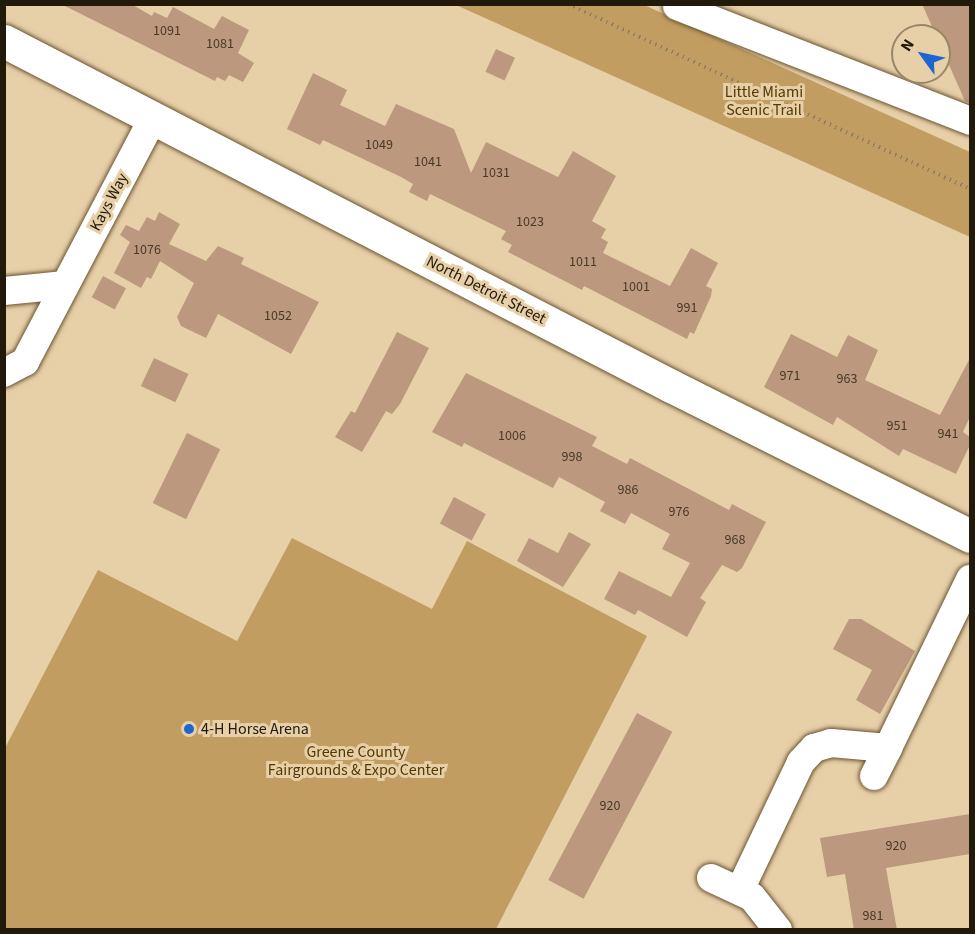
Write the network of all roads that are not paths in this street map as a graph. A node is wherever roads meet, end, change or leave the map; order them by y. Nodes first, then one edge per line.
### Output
1 (677, 6) edge
2 (4, 41) edge
3 (153, 118) junction
4 (970, 121) edge
5 (65, 285) junction
6 (4, 291) edge
7 (4, 373) edge
8 (970, 536) edge
9 (970, 579) edge
10 (888, 748) junction
11 (874, 776) dead end
12 (711, 878) dead end
13 (740, 890) junction
14 (778, 930) edge

1 - 4 street
2 - 3 highway, North Detroit Street
3 - 5 street, Kays Way
3 - 8 highway, North Detroit Street
5 - 6 street
5 - 7 street, Kays Way
9 - 10 street
10 - 11 street
10 - 13 street
12 - 13 street
13 - 14 street

